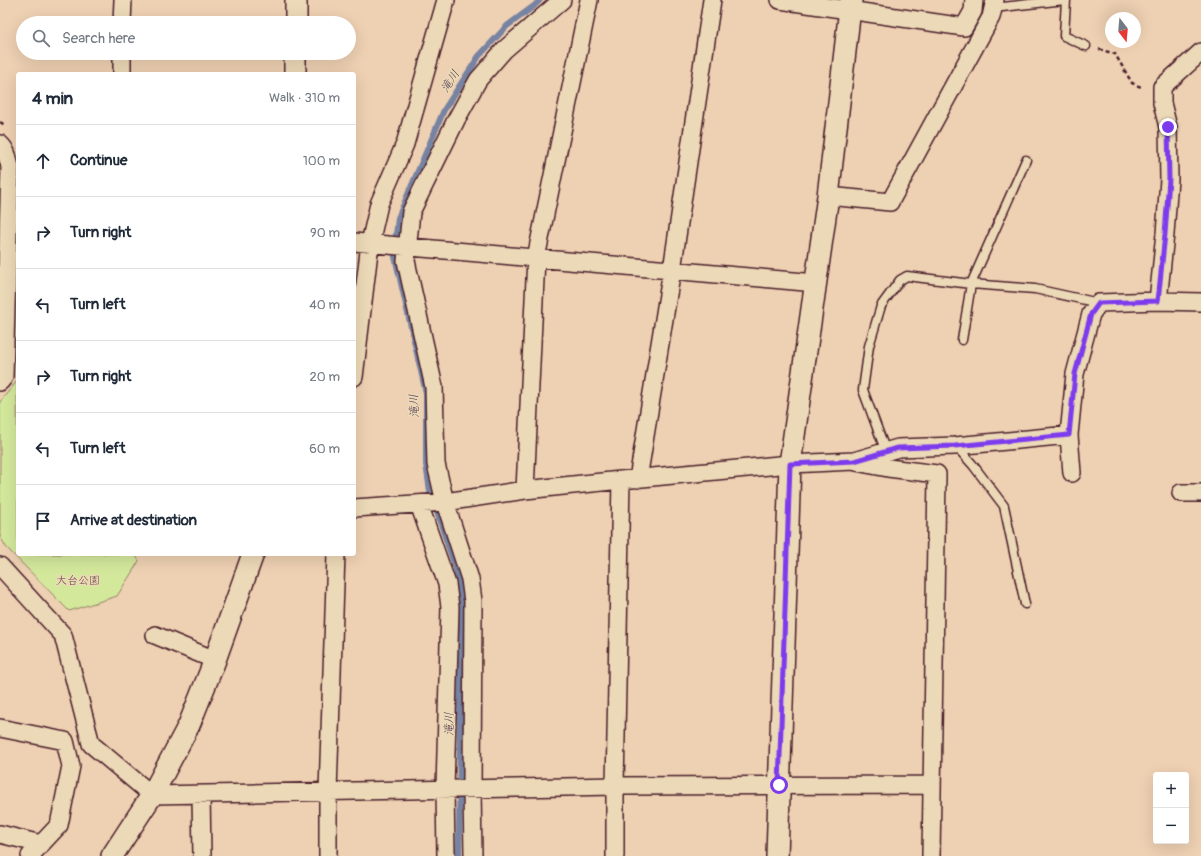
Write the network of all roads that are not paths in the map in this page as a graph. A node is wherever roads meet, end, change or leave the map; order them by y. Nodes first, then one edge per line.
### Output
1 (123, 0) edge
2 (296, 0) edge
3 (446, 0) edge
4 (562, 0) edge
5 (589, 0) edge
6 (712, 0) edge
7 (780, 0) edge
8 (974, 0) edge
9 (1065, 0) edge
10 (994, 4) edge
11 (851, 5) edge
12 (122, 16) edge
13 (296, 16) edge
14 (1086, 46) road end
15 (1201, 52) edge
16 (122, 60) edge
17 (295, 60) edge
18 (122, 72) edge
19 (295, 72) edge
20 (0, 144) edge
21 (1026, 160) dead end
22 (828, 196) junction
23 (362, 243) edge
24 (407, 247) junction
25 (536, 258) junction
26 (672, 270) junction
27 (816, 283) junction
28 (971, 284) junction
29 (1158, 301) junction
30 (1201, 302) edge
31 (1099, 303) junction
32 (962, 340) dead end
33 (356, 344) edge
34 (0, 382) edge
35 (1069, 435) junction
36 (955, 446) junction
37 (886, 452) junction
38 (854, 461) junction
39 (790, 464) junction
40 (1072, 473) dead end
41 (638, 479) junction
42 (621, 480) junction
43 (525, 490) junction
44 (1181, 492) dead end
45 (1201, 493) edge
46 (445, 502) junction
47 (419, 504) junction
48 (356, 508) edge
49 (252, 556) edge
50 (336, 556) edge
51 (0, 566) edge
52 (1025, 604) dead end
53 (155, 636) dead end
54 (215, 660) junction
55 (0, 728) edge
56 (779, 785) junction
57 (932, 785) junction
58 (615, 786) junction
59 (445, 789) junction
60 (472, 789) junction
61 (328, 791) junction
62 (201, 794) junction
63 (152, 795) junction
64 (0, 834) edge
65 (35, 850) edge
66 (112, 856) edge
67 (202, 856) edge
68 (328, 856) edge
69 (446, 856) edge
70 (473, 856) edge
71 (615, 856) edge
72 (777, 856) edge
73 (931, 856) edge

1 - 12 street
2 - 13 street
3 - 23 street
4 - 24 street
5 - 25 street
6 - 26 street
7 - 11 street
8 - 11 street
9 - 10 lane
9 - 14 lane
10 - 22 street
11 - 22 street
15 - 29 street
16 - 18 street
17 - 19 street
20 - 34 street
21 - 28 lane
22 - 27 street
23 - 24 street
23 - 33 street
24 - 25 street
24 - 46 street
25 - 26 street
25 - 43 street
26 - 27 street
26 - 41 street
27 - 39 street
28 - 31 lane
28 - 32 lane
28 - 37 lane
29 - 30 street
29 - 31 street
31 - 35 street
35 - 36 street
35 - 40 street
36 - 37 street
36 - 52 lane
37 - 38 street
38 - 39 street
38 - 57 street
39 - 41 street
39 - 56 street
41 - 42 street
42 - 43 street
42 - 58 street
43 - 46 street
44 - 45 street
46 - 47 street
46 - 60 street
47 - 48 street
47 - 59 street
49 - 54 street
50 - 61 street
51 - 63 street
53 - 54 street
54 - 63 street
55 - 65 street
56 - 57 street
56 - 58 street
56 - 72 street
57 - 73 street
58 - 60 street
58 - 71 street
59 - 60 street
59 - 61 street
59 - 69 street
60 - 70 street
61 - 62 street
61 - 68 street
62 - 63 street
62 - 67 street
63 - 66 street
64 - 65 street

